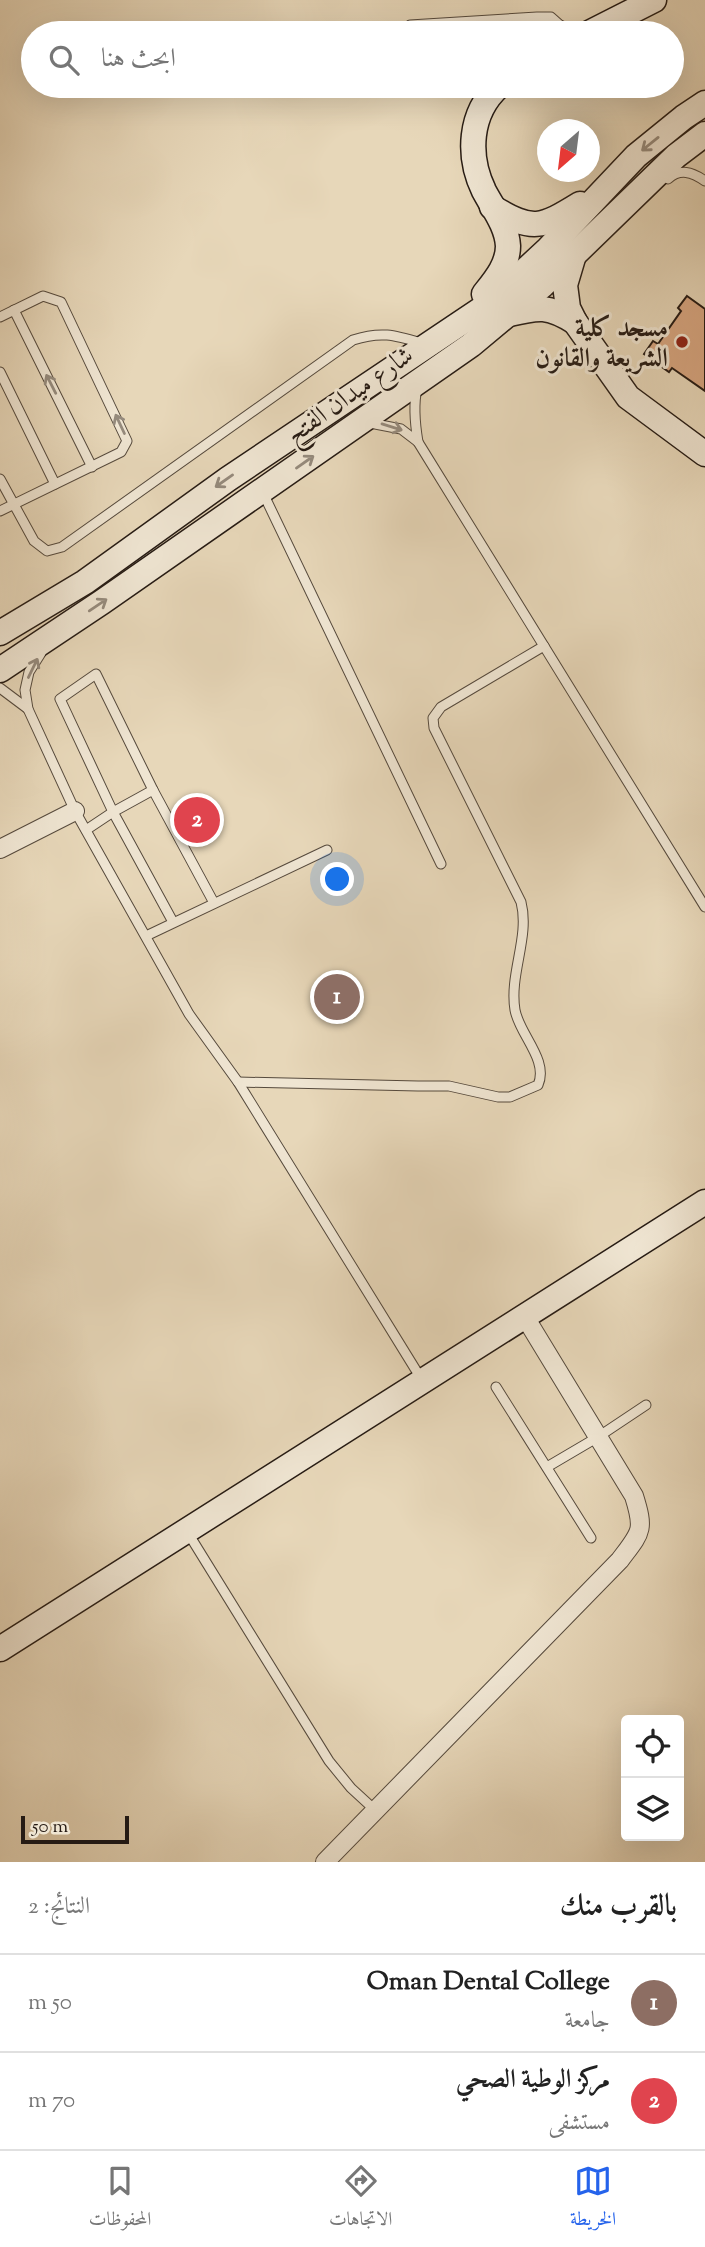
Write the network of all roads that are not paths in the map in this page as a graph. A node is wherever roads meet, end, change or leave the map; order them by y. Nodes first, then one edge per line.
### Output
1 (654, 0) edge
2 (480, 21) edge
3 (554, 21) edge
4 (613, 21) edge
5 (489, 98) edge
6 (705, 103) edge
7 (705, 134) edge
8 (705, 181) edge
9 (604, 190) junction
10 (492, 207) junction
11 (618, 214) junction
12 (574, 256) junction
13 (14, 310) junction
14 (509, 314) junction
15 (0, 317) edge
16 (468, 318) junction
17 (575, 322) junction
18 (428, 345) junction
19 (0, 372) edge
20 (418, 383) junction
21 (363, 422) junction
22 (418, 442) junction
23 (705, 454) edge
24 (92, 467) junction
25 (0, 479) edge
26 (55, 484) junction
27 (262, 491) junction
28 (13, 505) junction
29 (0, 511) edge
30 (57, 632) junction
31 (0, 633) edge
32 (544, 646) junction
33 (0, 670) edge
34 (0, 688) edge
35 (28, 709) junction
36 (153, 790) junction
37 (75, 811) junction
38 (113, 812) junction
39 (86, 830) junction
40 (0, 849) edge
41 (327, 850) dead end
42 (441, 864) dead end
43 (214, 903) junction
44 (705, 907) edge
45 (173, 922) junction
46 (146, 936) junction
47 (239, 1082) junction
48 (705, 1202) edge
49 (524, 1317) junction
50 (423, 1381) junction
51 (496, 1387) dead end
52 (646, 1405) dead end
53 (598, 1437) junction
54 (547, 1467) junction
55 (187, 1531) junction
56 (591, 1538) dead end
57 (0, 1649) edge
58 (376, 1811) junction
59 (326, 1862) edge

1 - 4 main road
2 - 3 lane
5 - 10 main road
6 -> 9 main road, شارع ميدان الفتح
7 - 11 main road, شارع ميدان الفتح
8 - 11 lane
9 - 10 main road
9 - 16 main road, شارع ميدان الفتح
10 - 16 main road
11 - 12 main road, شارع ميدان الفتح
12 - 14 main road, شارع ميدان الفتح
12 - 17 main road
13 - 15 lane
24 -> 13 lane
24 -> 13 lane
14 - 17 main road
14 - 20 main road, شارع ميدان الفتح
16 - 18 main road, شارع ميدان الفتح
17 - 23 main road
18 - 28 lane
18 -> 31 main road, شارع ميدان الفتح
19 - 26 lane
20 - 21 main road, شارع ميدان الفتح
20 - 22 lane
21 -> 22 lane
27 -> 21 main road, شارع ميدان الفتح
22 - 32 lane
24 - 26 lane
25 - 28 lane
26 - 28 lane
30 -> 27 main road, شارع ميدان الفتح
27 - 42 lane
28 - 29 lane
30 - 33 main road, شارع ميدان الفتح
35 -> 30 lane
32 - 44 lane
32 - 47 lane
34 - 35 lane
35 - 37 lane
36 - 38 lane
36 - 38 lane
36 - 43 lane
37 - 39 lane
37 - 40 street
38 - 39 lane
38 - 45 lane
39 - 46 lane
41 - 43 lane
43 - 45 lane
45 - 46 lane
46 - 47 lane
47 - 50 lane
48 - 49 main road
49 - 50 main road
49 - 53 street
50 - 55 main road
51 - 54 lane
52 - 53 lane
53 - 54 lane
53 - 58 street
54 - 56 lane
55 - 57 main road
55 - 58 lane
58 - 59 street

